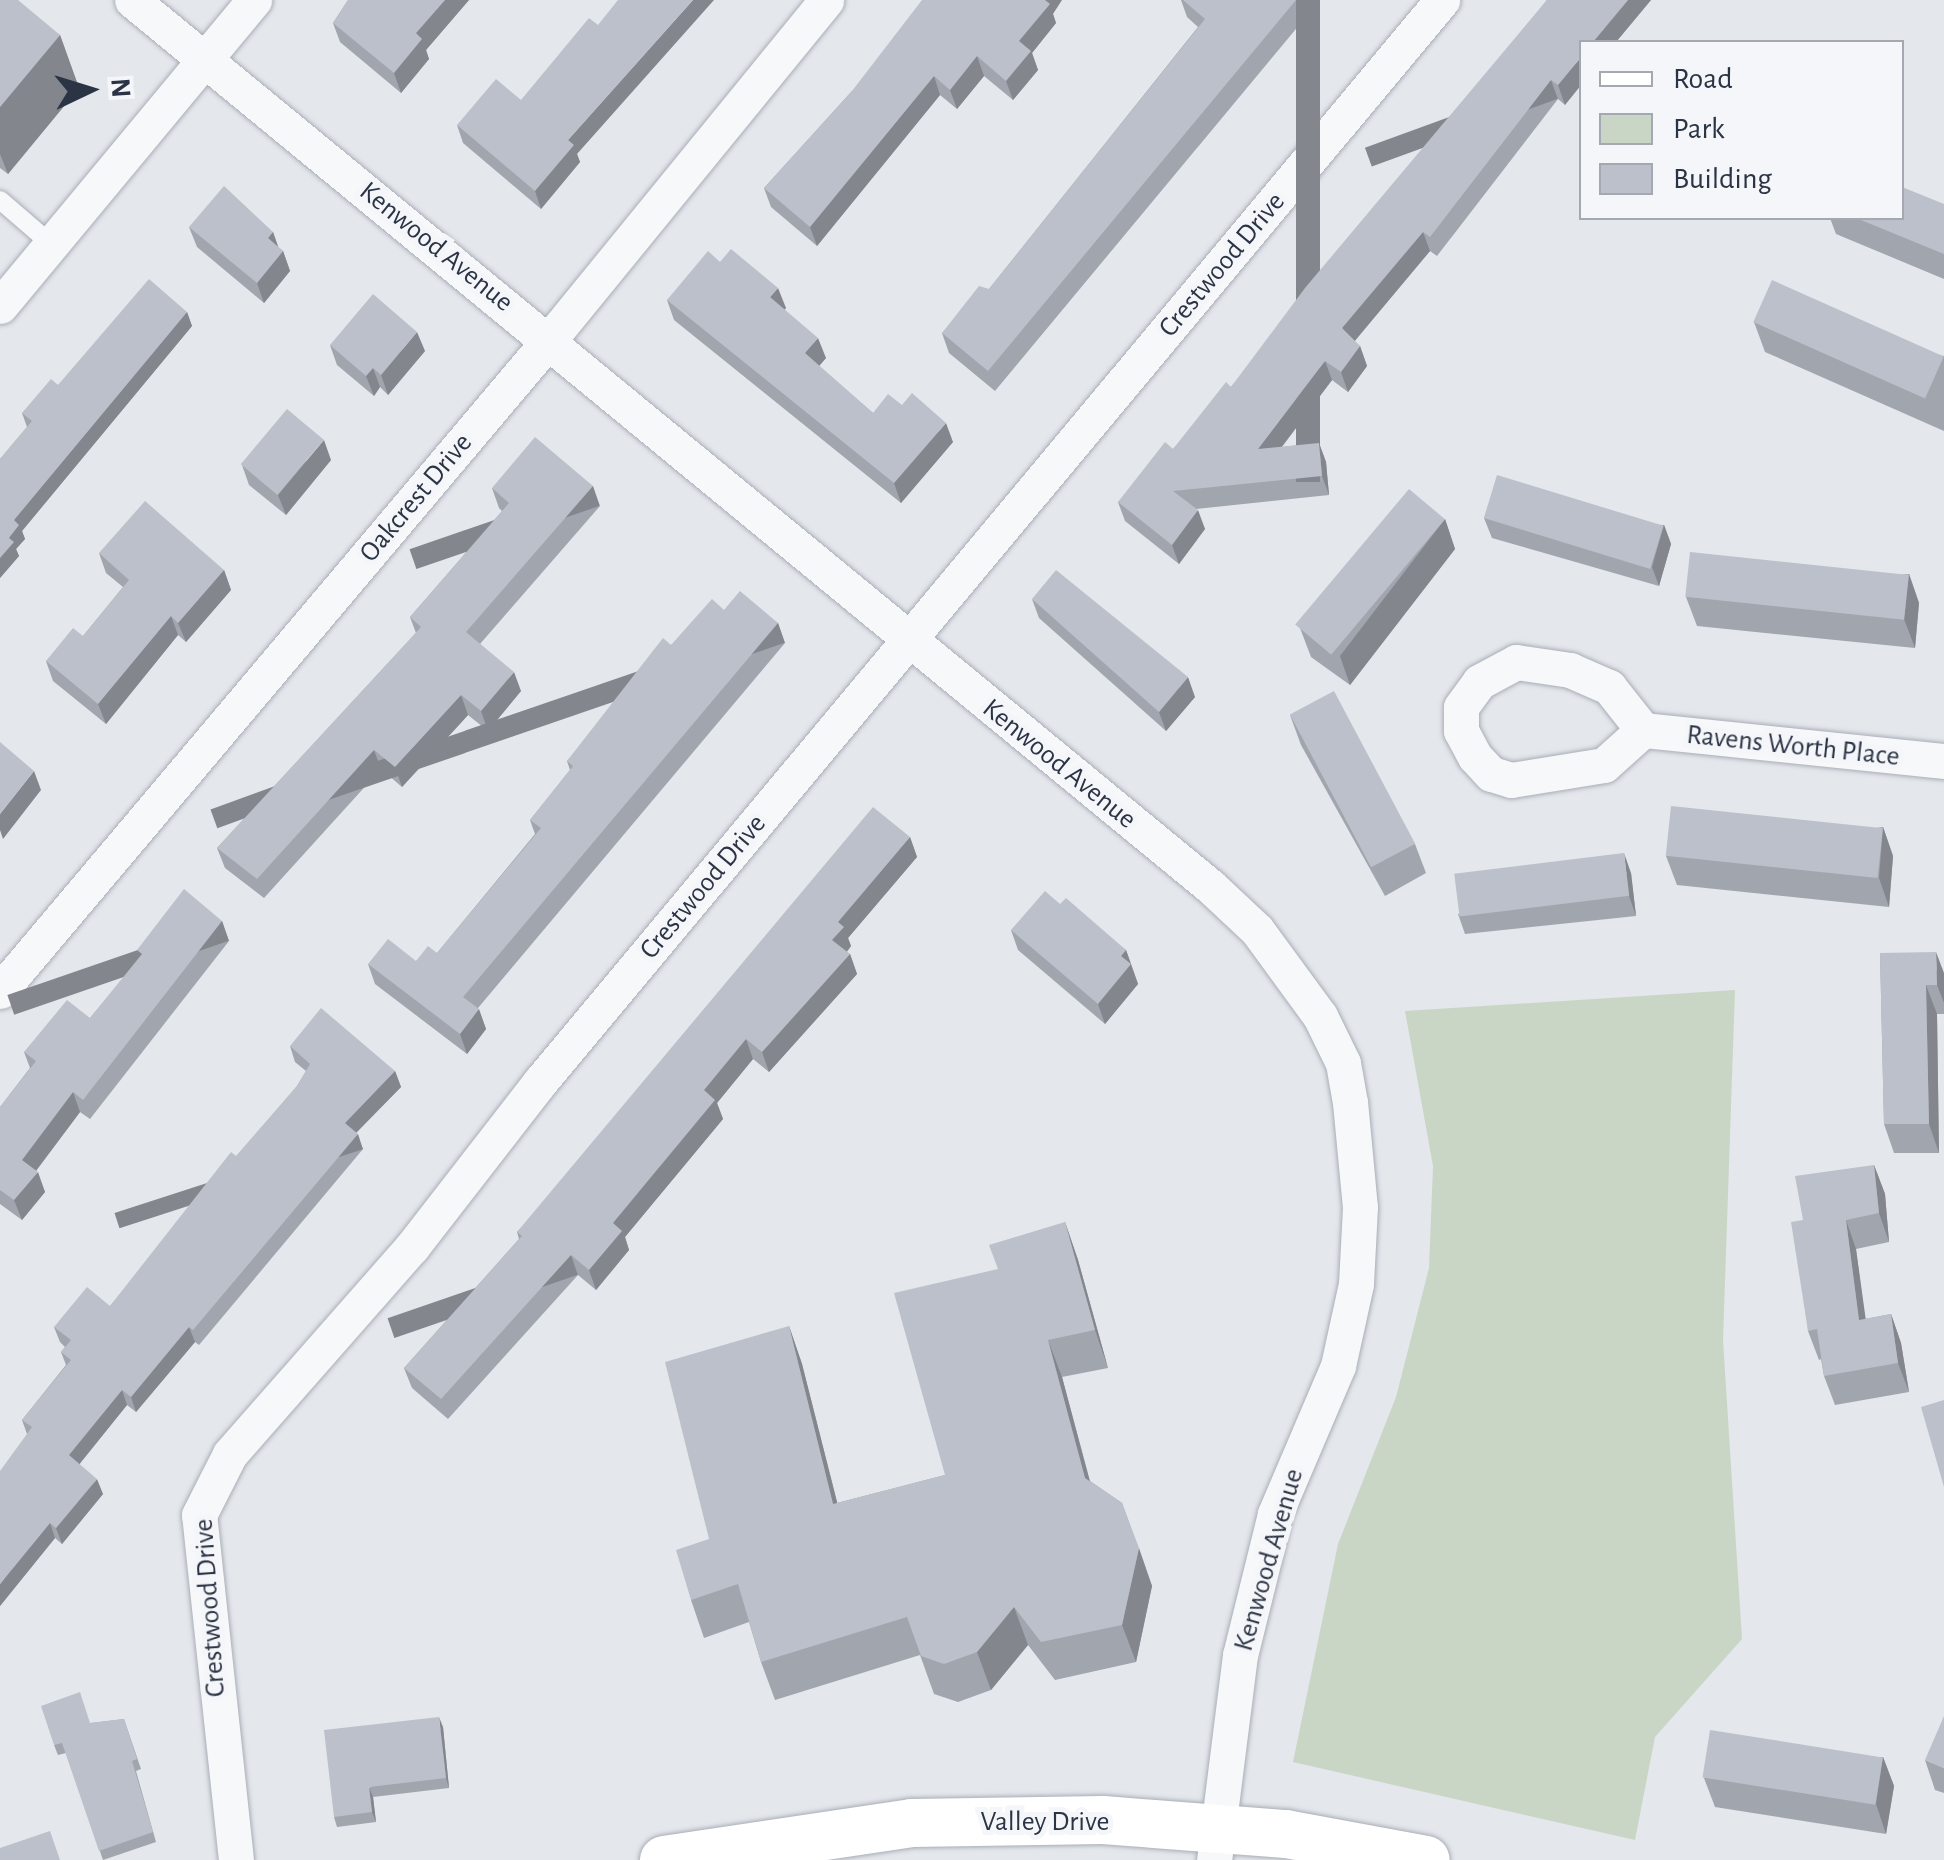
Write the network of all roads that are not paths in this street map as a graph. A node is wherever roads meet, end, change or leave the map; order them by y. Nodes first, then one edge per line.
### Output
1 (132, 0) edge
2 (254, 0) edge
3 (826, 0) edge
4 (1442, 0) edge
5 (204, 60) junction
6 (0, 200) edge
7 (51, 244) junction
8 (0, 306) edge
9 (550, 339) junction
10 (910, 640) junction
11 (1643, 730) junction
12 (1944, 761) edge
13 (0, 991) edge
14 (1218, 1843) edge
15 (236, 1860) edge
16 (664, 1860) edge
17 (1426, 1860) edge

1 - 5 street, Kenwood Avenue
2 - 5 street
3 - 9 street, Oakcrest Drive
4 - 10 street, Crestwood Drive
5 - 7 street
5 - 9 street, Kenwood Avenue
6 - 7 lane
7 - 8 street
9 - 10 street, Kenwood Avenue
9 - 13 street, Oakcrest Drive
10 - 14 street, Kenwood Avenue
10 - 15 street, Crestwood Drive
11 - 11 street
11 - 12 street, Ravens Worth Place
14 - 16 street, Valley Drive
14 - 17 street, Valley Drive

